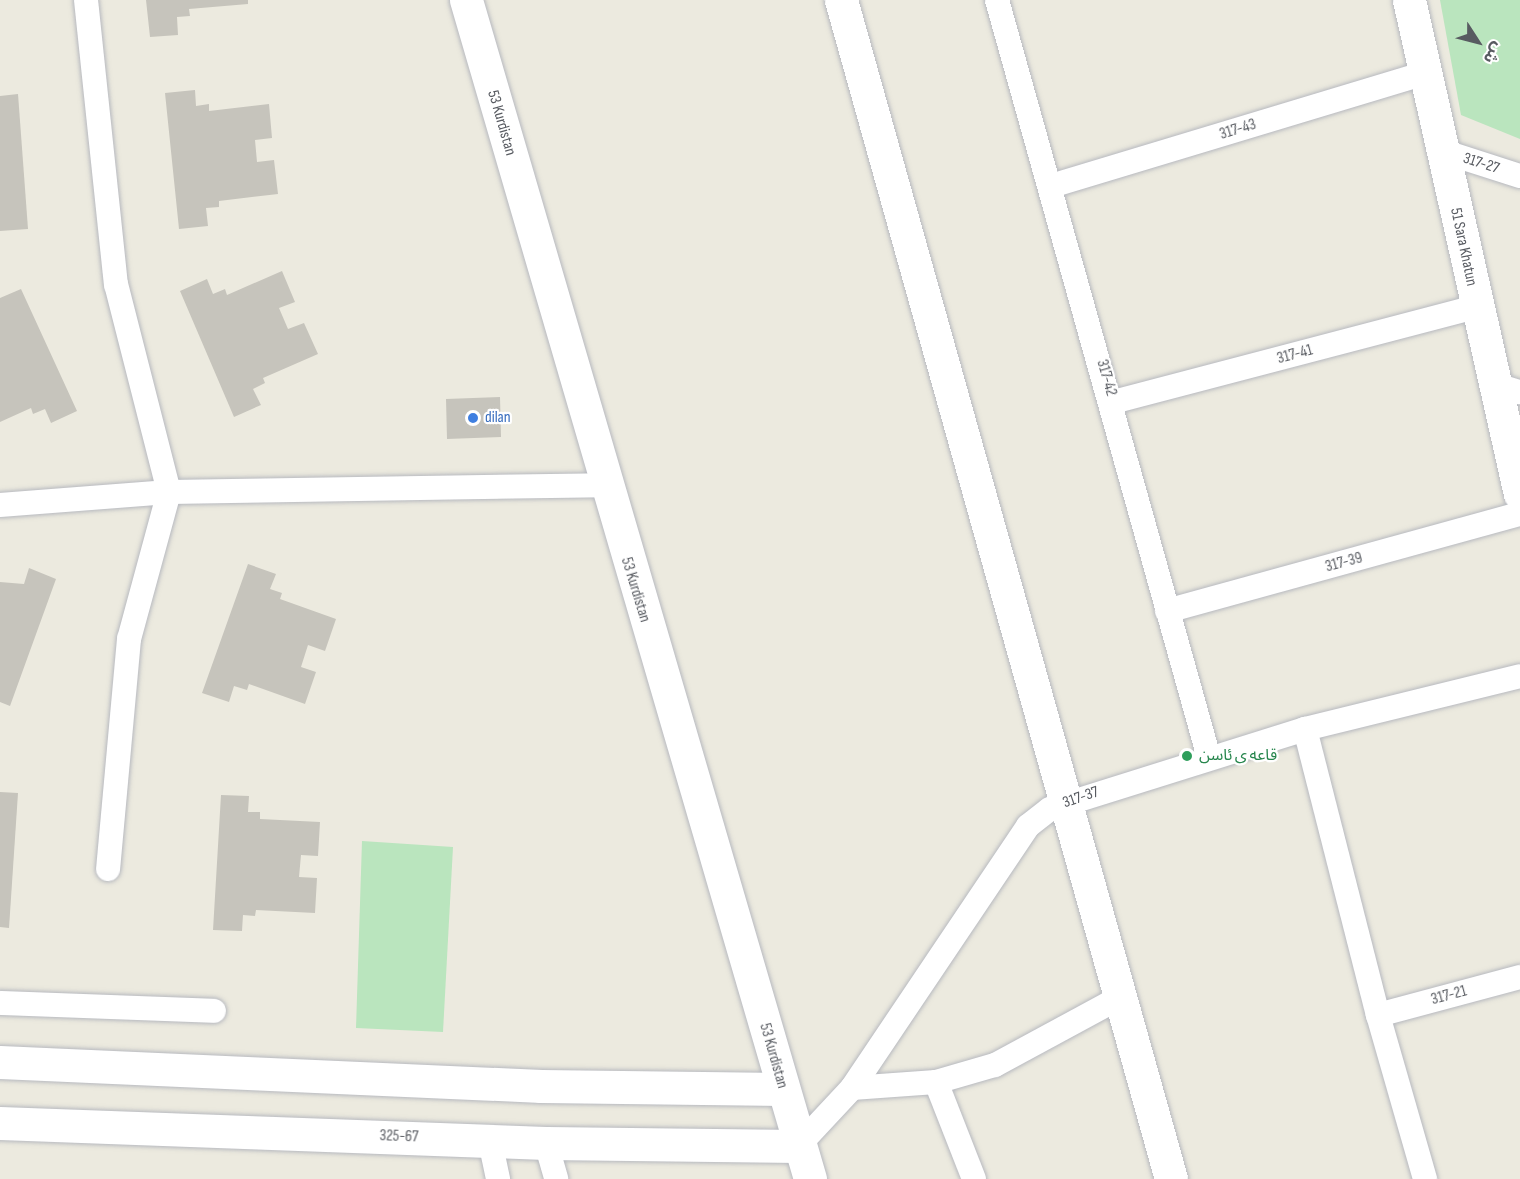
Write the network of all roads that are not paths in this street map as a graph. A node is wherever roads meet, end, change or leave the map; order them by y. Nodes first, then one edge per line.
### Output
1 (86, 0) edge
2 (466, 0) edge
3 (841, 0) edge
4 (998, 0) edge
5 (1409, 0) edge
6 (1425, 73) junction
7 (1442, 151) junction
8 (1520, 177) edge
9 (1051, 186) junction
10 (1476, 307) junction
11 (1506, 388) edge
12 (1113, 402) junction
13 (604, 485) junction
14 (169, 492) junction
15 (1520, 494) edge
16 (0, 505) edge
17 (1520, 514) edge
18 (1167, 611) junction
19 (1520, 676) edge
20 (1305, 729) junction
21 (1209, 758) junction
22 (1066, 801) junction
23 (108, 869) dead end
24 (1520, 977) edge
25 (1121, 997) junction
26 (0, 1003) edge
27 (214, 1011) dead end
28 (1378, 1016) junction
29 (0, 1062) edge
30 (936, 1082) junction
31 (852, 1088) junction
32 (783, 1089) junction
33 (0, 1123) edge
34 (490, 1141) junction
35 (546, 1143) junction
36 (798, 1146) junction
37 (498, 1179) edge
38 (556, 1179) edge
39 (810, 1179) edge
40 (974, 1179) edge
41 (1171, 1179) edge
42 (1425, 1179) edge

1 - 14 street
2 - 13 main road, 53 Kurdistan
3 - 22 main road
4 - 9 street, 317-42
5 - 6 main road, 51 Sara Khatun
6 - 7 main road, 51 Sara Khatun
6 - 9 street, 317-43
7 - 8 street, 317-27
7 - 10 main road, 51 Sara Khatun
9 - 12 street, 317-42
10 - 11 main road, 51 Sara Khatun
10 - 12 street, 317-41
11 - 15 main road, 51 Sara Khatun
12 - 18 street, 317-42
13 - 14 street
13 - 32 main road, 53 Kurdistan
14 - 16 street
14 - 23 street
17 - 18 street, 317-39
18 - 21 street, 317-42
19 - 20 street, 317-37
20 - 21 street, 317-37
20 - 28 street
21 - 22 street, 317-37
22 - 25 main road
22 - 31 street, 317-37
24 - 28 street, 317-21
25 - 30 street
25 - 41 main road
26 - 27 street
28 - 42 street
29 - 32 main road
30 - 31 street
30 - 40 street
31 - 36 street, 317-37
32 - 36 main road, 53 Kurdistan
33 - 34 main road, 325-67
34 - 35 main road, 325-67
34 - 37 street
35 - 36 main road, 325-67
35 - 38 street
36 - 39 main road, 53 Kurdistan

